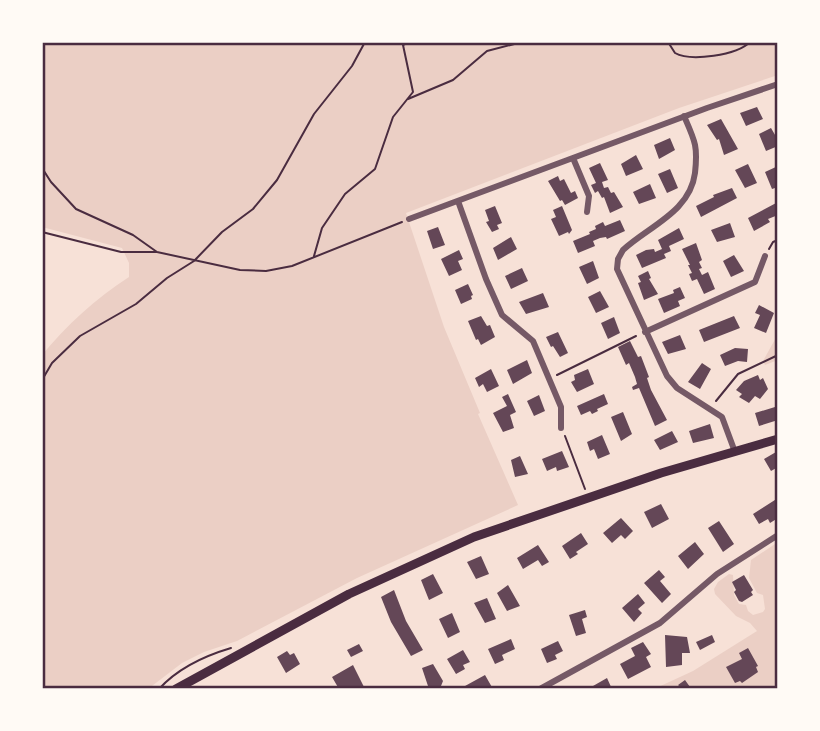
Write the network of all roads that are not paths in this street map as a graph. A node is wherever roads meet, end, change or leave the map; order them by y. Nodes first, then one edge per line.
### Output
1 (778, 84) edge
2 (684, 116) junction
3 (573, 158) junction
4 (458, 201) junction
5 (587, 212) dead end
6 (409, 219) road end
7 (765, 256) road end
8 (645, 332) junction
9 (561, 428) road end
10 (778, 439) edge
11 (735, 452) junction
12 (778, 535) edge
13 (176, 689) edge
14 (540, 689) edge

1 - 2 street
2 - 3 street
2 - 8 street
3 - 4 street
3 - 5 street
4 - 6 street
4 - 9 street
7 - 8 street
8 - 11 street
10 - 11 main road
11 - 13 main road
12 - 14 street

